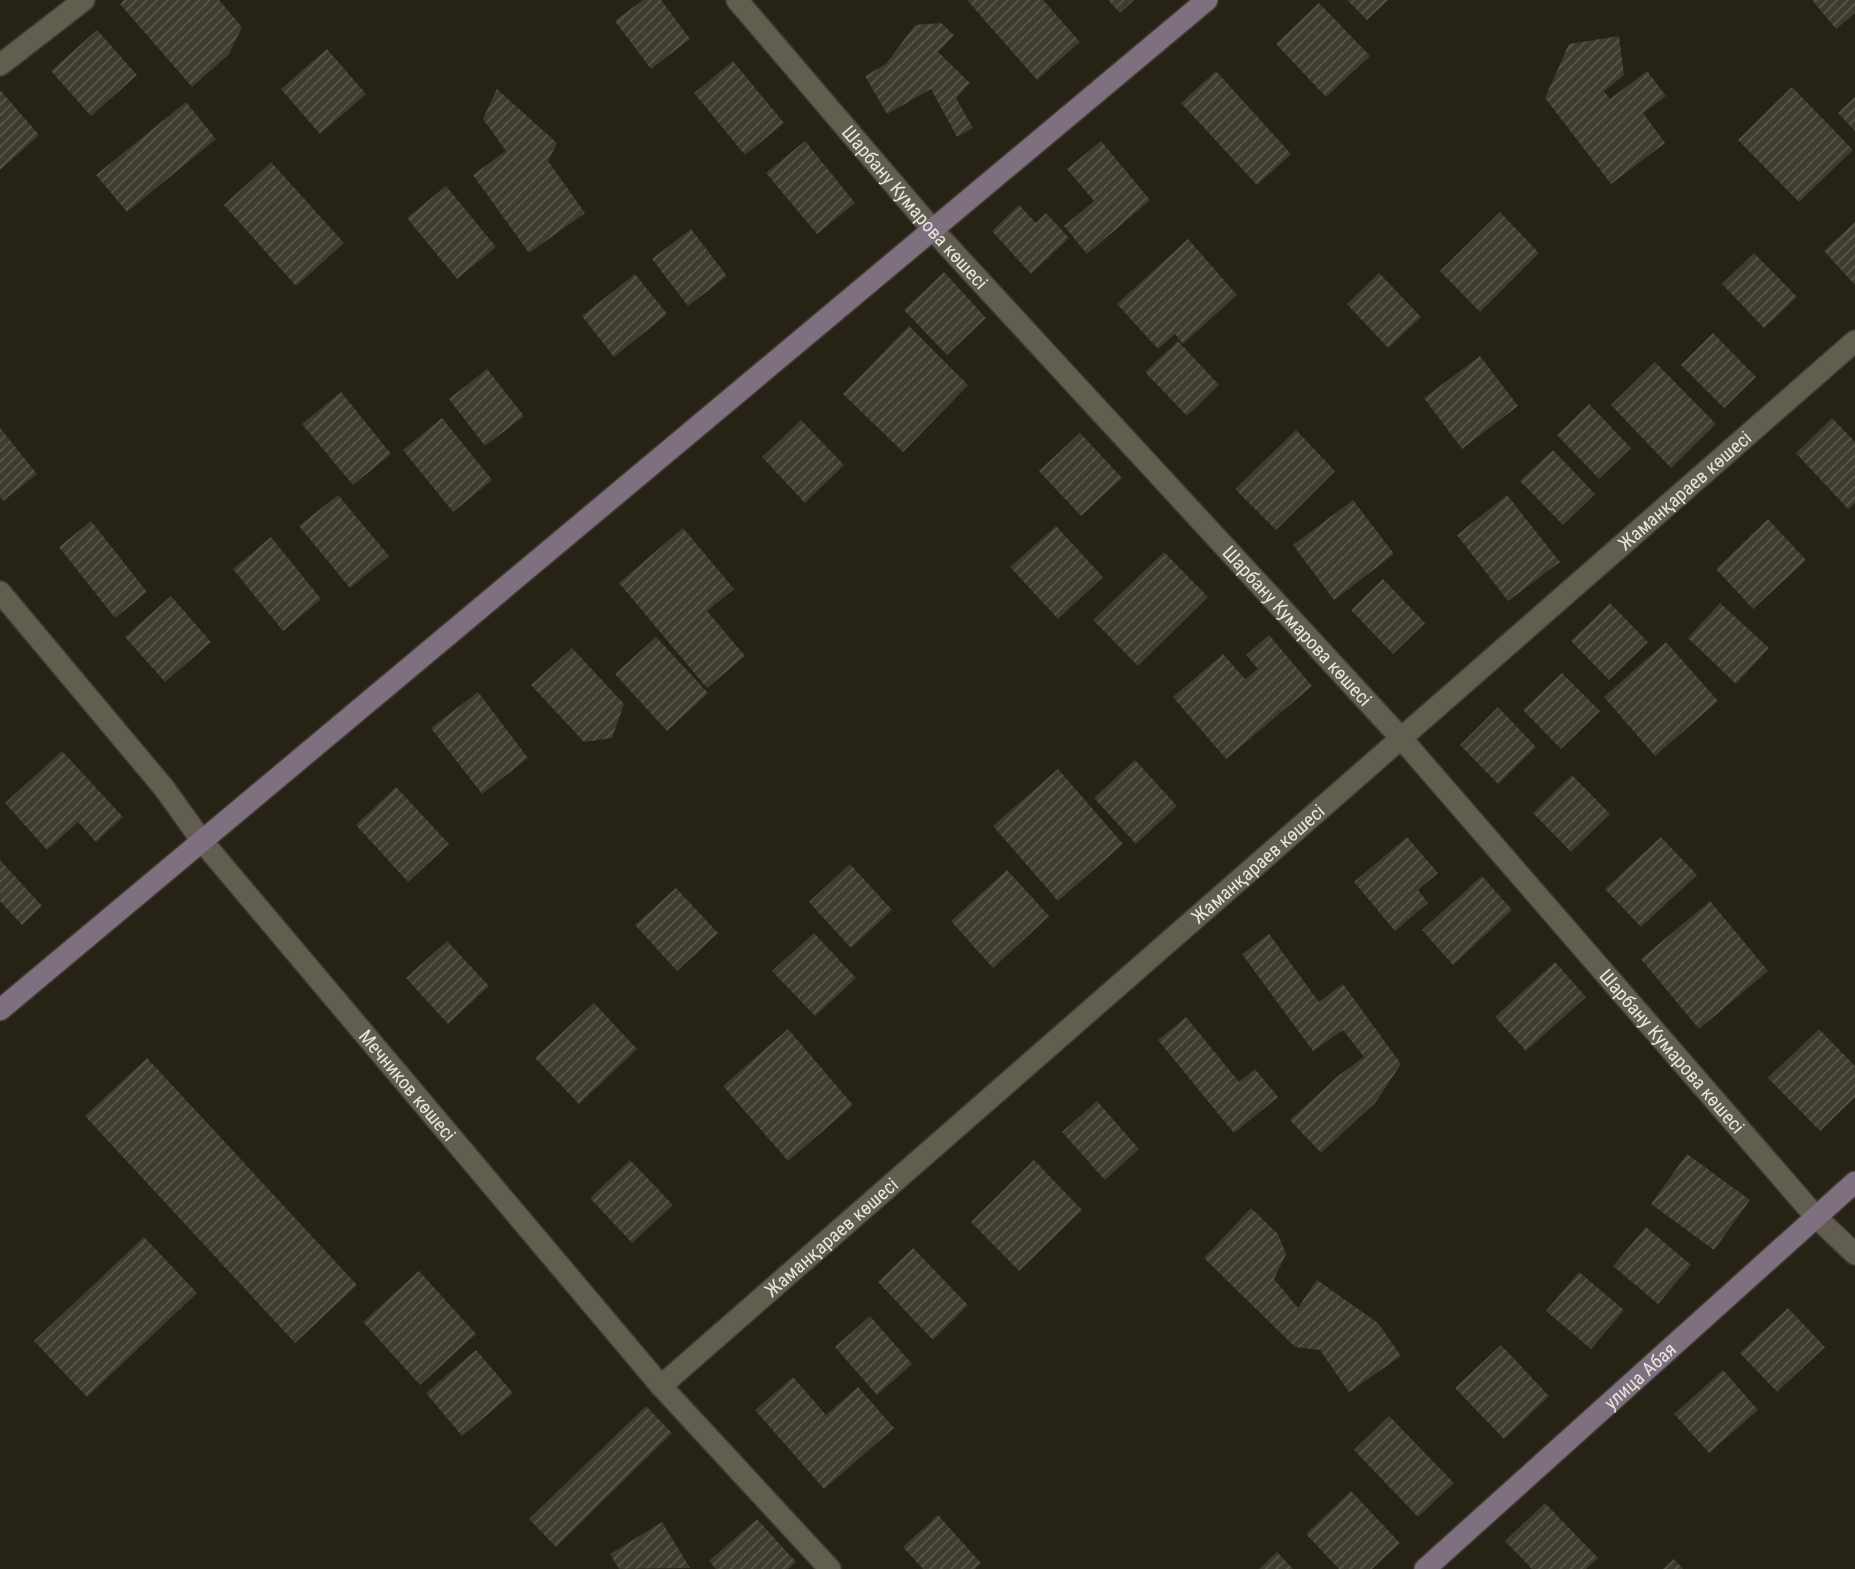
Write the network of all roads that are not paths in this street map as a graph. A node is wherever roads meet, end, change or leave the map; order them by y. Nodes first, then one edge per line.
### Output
1 (84, 0) edge
2 (737, 0) edge
3 (1208, 0) edge
4 (0, 65) edge
5 (933, 230) junction
6 (1855, 341) edge
7 (0, 592) edge
8 (1401, 738) junction
9 (202, 841) junction
10 (0, 1010) edge
11 (1855, 1182) edge
12 (1816, 1217) junction
13 (1855, 1254) edge
14 (660, 1386) junction
15 (830, 1569) edge
16 (1425, 1569) edge

1 - 4 street
2 - 5 street, Шарбану Кумарова көшесі
3 - 5 main road
5 - 8 street, Шарбану Кумарова көшесі
5 - 9 main road
6 - 8 street, Жаманқараев көшесі
7 - 9 street, Мечников көшесі
8 - 12 street, Шарбану Кумарова көшесі
8 - 14 street, Жаманқараев көшесі
9 - 10 main road
9 - 14 street, Мечников көшесі
11 - 12 main road, улица Абая
12 - 13 street, Шарбану Кумарова көшесі
12 - 16 main road, улица Абая
14 - 15 street, Мечников көшесі

